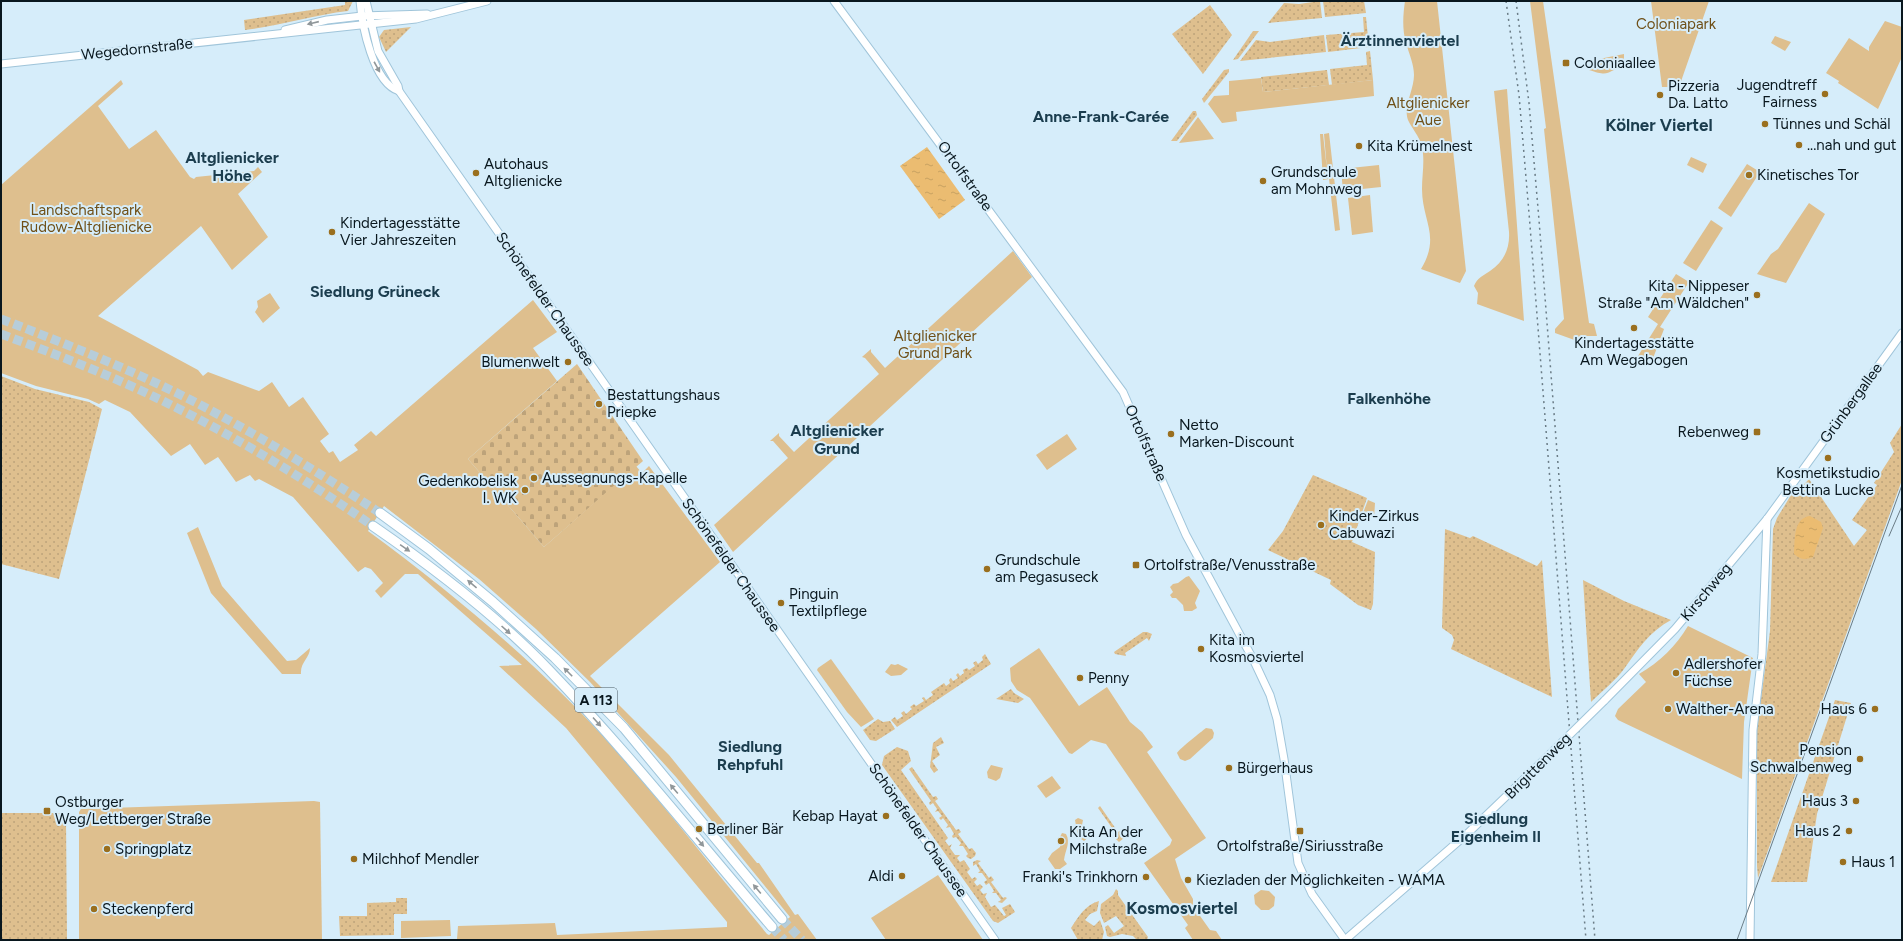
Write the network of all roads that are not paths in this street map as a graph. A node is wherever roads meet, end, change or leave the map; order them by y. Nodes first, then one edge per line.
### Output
1 (360, 1) edge
2 (366, 1) edge
3 (487, 1) edge
4 (834, 1) edge
5 (437, 14) junction
6 (365, 16) junction
7 (367, 25) junction
8 (273, 34) junction
9 (1, 64) edge
10 (1902, 333) edge
11 (1799, 474) joint
12 (380, 513) tunnel mouth
13 (1767, 520) junction
14 (373, 526) tunnel mouth
15 (1604, 701) joint
16 (782, 919) tunnel mouth
17 (772, 927) tunnel mouth
18 (995, 940) edge
19 (1345, 940) edge
20 (1750, 940) edge

1 - 6 street, Schönefelder Chaussee
2 - 6 street, Schönefelder Chaussee
3 - 5 street, Wegedornstraße
4 - 19 street, Ortolfstraße
5 - 6 street, Wegedornstraße
5 - 7 street, Wegedornstraße
6 - 7 street, Schönefelder Chaussee
6 -> 8 street, Wegedornstraße
7 - 8 street, Wegedornstraße
7 - 18 street, Schönefelder Chaussee
8 - 9 street, Wegedornstraße
10 - 11 street, Grünbergallee
11 - 13 street, Kirschweg
16 -> 12 highway, A 113
13 - 15 street, Kirschweg
13 - 20 street
14 -> 17 highway, A 113
15 - 19 street, Brigittenweg, bridge

